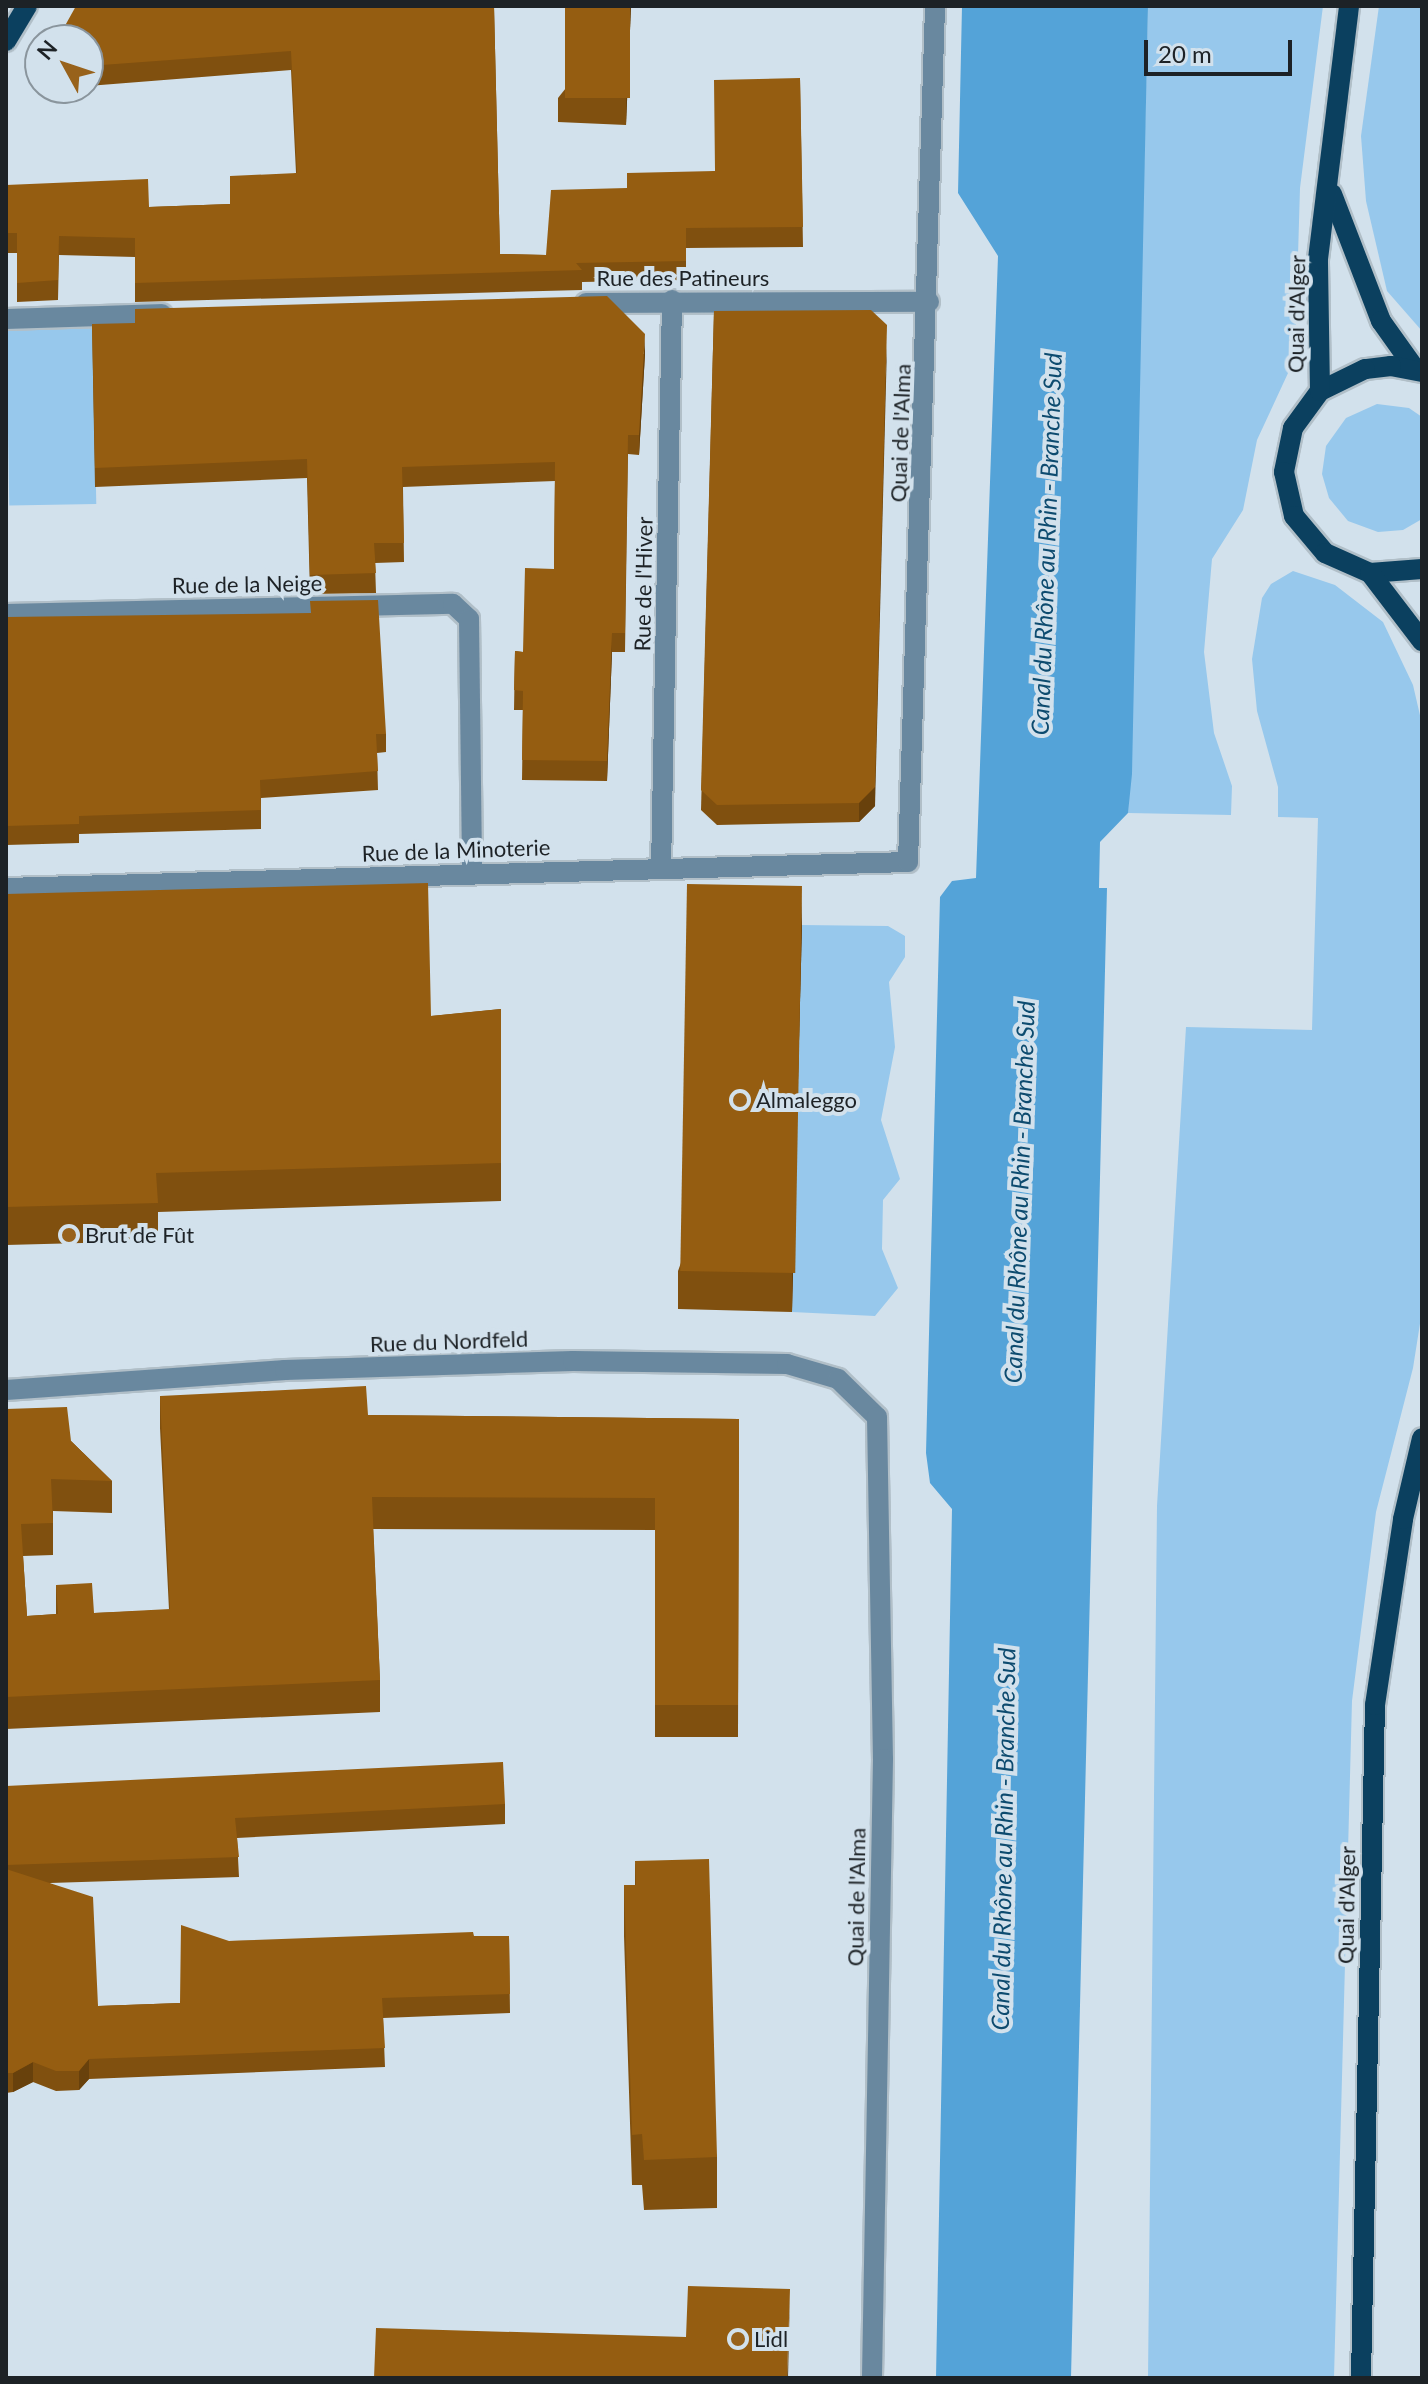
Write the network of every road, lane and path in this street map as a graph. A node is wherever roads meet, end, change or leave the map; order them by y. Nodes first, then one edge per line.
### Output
1 (27, 6) edge
2 (935, 6) edge
3 (1349, 6) edge
4 (6, 41) edge
5 (1330, 190) junction
6 (672, 300) junction
7 (929, 302) junction
8 (562, 303) edge
9 (187, 314) edge
10 (6, 319) edge
11 (1419, 371) edge
12 (1320, 391) junction
13 (1422, 569) edge
14 (1370, 573) junction
15 (6, 614) edge
16 (1422, 641) edge
17 (908, 862) joint
18 (661, 869) junction
19 (472, 874) junction
20 (6, 888) edge
21 (6, 1390) edge
22 (877, 1417) joint
23 (1422, 1438) edge
24 (872, 2378) edge
25 (1361, 2378) edge

1 - 4 main road
2 - 7 street, Quai de l'Alma
3 - 5 main road, Quai d'Alger
5 - 11 main road, Quai d'Alger
5 - 12 main road, Quai d'Alger
6 - 7 street, Rue des Patineurs
6 - 8 street, Rue des Patineurs
6 - 18 street, Rue de l'Hiver
7 - 17 street, Quai de l'Alma
9 - 10 street
11 - 12 main road, Quai d'Alger
12 - 14 main road, Quai d'Alger
13 - 14 main road, Quai d'Alger
14 - 16 main road, Quai d'Alger
15 - 19 street, Rue de la Neige
17 - 18 street, Rue de la Minoterie
18 - 19 street, Rue de la Minoterie
19 - 20 street, Rue de la Minoterie
21 - 22 street, Rue du Nordfeld
22 - 24 street, Quai de l'Alma
23 - 25 main road, Quai d'Alger

